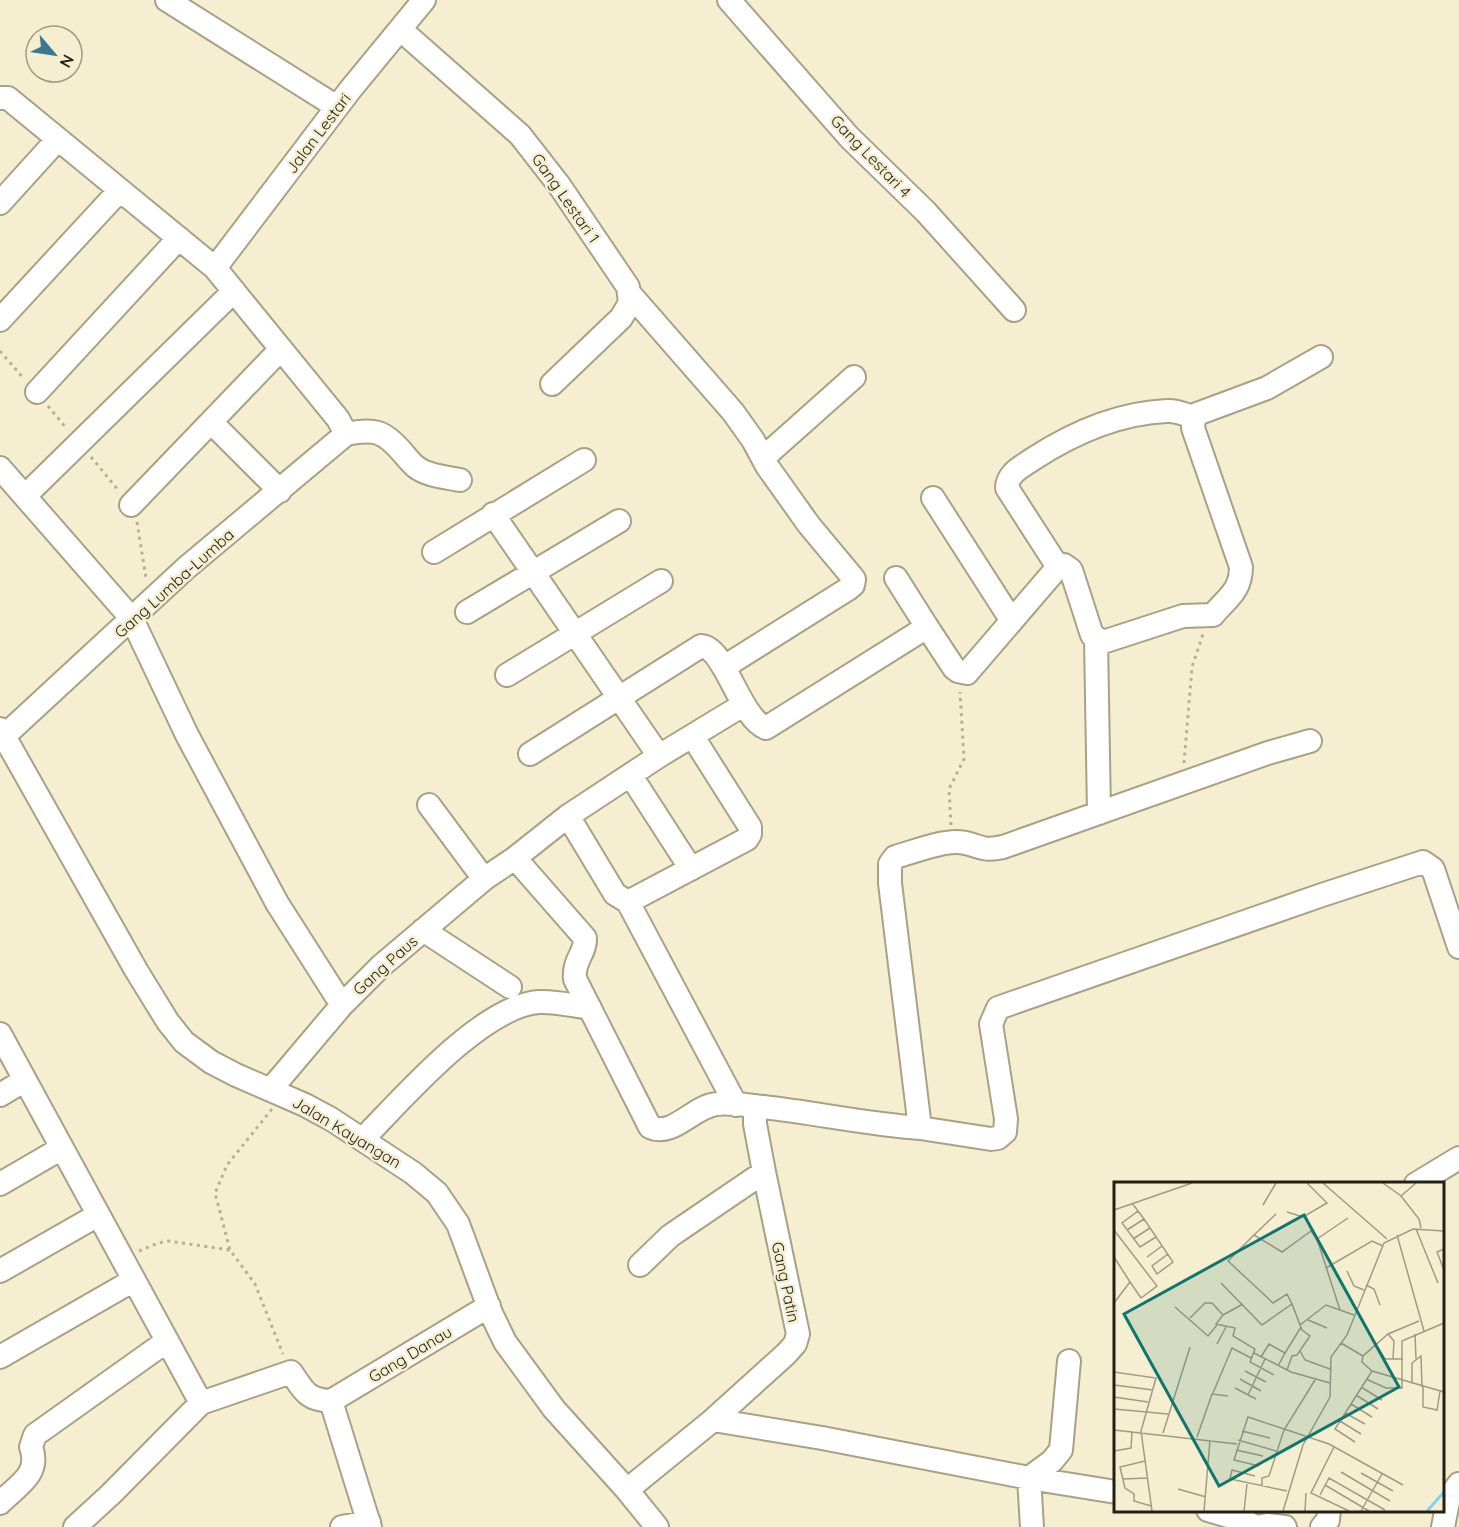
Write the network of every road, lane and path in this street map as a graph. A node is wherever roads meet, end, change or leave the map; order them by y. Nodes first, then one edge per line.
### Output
1 (167, 0) edge
2 (424, 0) edge
3 (729, 0) edge
4 (401, 30) junction
5 (2, 97) edge
6 (337, 107) junction
7 (58, 139) junction
8 (120, 190) junction
9 (0, 203) edge
10 (178, 238) junction
11 (214, 268) junction
12 (234, 291) junction
13 (630, 294) junction
14 (1014, 310) dead end
15 (0, 320) edge
16 (280, 349) junction
17 (0, 351) edge
18 (1321, 357) dead end
19 (854, 377) dead end
20 (552, 384) dead end
21 (37, 392) junction
22 (1194, 417) junction
23 (211, 422) junction
24 (346, 434) junction
25 (80, 444) junction
26 (763, 458) junction
27 (584, 460) dead end
28 (0, 468) edge
29 (460, 480) dead end
30 (280, 490) junction
31 (26, 496) junction
32 (933, 498) dead end
33 (131, 505) dead end
34 (494, 514) junction
35 (619, 521) dead end
36 (434, 552) dead end
37 (1058, 567) junction
38 (534, 573) junction
39 (896, 578) dead end
40 (661, 581) dead end
41 (467, 612) dead end
42 (1213, 615) junction
43 (132, 619) junction
44 (1012, 621) junction
45 (927, 627) junction
46 (576, 634) junction
47 (1096, 639) junction
48 (724, 667) junction
49 (958, 671) junction
50 (507, 675) dead end
51 (619, 696) junction
52 (743, 705) junction
53 (2, 735) edge
54 (693, 737) junction
55 (1310, 741) dead end
56 (530, 754) dead end
57 (659, 756) junction
58 (631, 776) junction
59 (1182, 783) junction
60 (429, 805) dead end
61 (1099, 813) junction
62 (568, 816) junction
63 (951, 842) junction
64 (515, 858) junction
65 (691, 869) junction
66 (484, 879) junction
67 (628, 902) junction
68 (423, 930) junction
69 (1459, 947) edge
70 (510, 987) dead end
71 (342, 1005) junction
72 (590, 1008) junction
73 (0, 1034) edge
74 (25, 1080) junction
75 (277, 1092) junction
76 (0, 1095) edge
77 (745, 1106) junction
78 (920, 1128) junction
79 (363, 1139) junction
80 (62, 1148) junction
81 (1459, 1158) edge
82 (764, 1172) junction
83 (1419, 1182) edge
84 (0, 1184) edge
85 (98, 1215) junction
86 (230, 1250) junction
87 (640, 1265) dead end
88 (128, 1270) junction
89 (0, 1271) edge
90 (489, 1306) junction
91 (167, 1341) junction
92 (0, 1357) edge
93 (1069, 1361) dead end
94 (291, 1372) junction
95 (332, 1401) junction
96 (201, 1403) junction
97 (713, 1420) junction
98 (1029, 1478) junction
99 (1459, 1484) edge
100 (627, 1490) junction
101 (1114, 1492) edge
102 (0, 1503) edge
103 (1215, 1512) edge
104 (1329, 1512) edge
105 (370, 1525) edge
106 (75, 1527) edge
107 (342, 1527) edge
108 (657, 1527) edge
109 (1032, 1527) edge
110 (1256, 1527) edge
111 (1285, 1527) edge
112 (1322, 1527) edge
113 (1443, 1527) edge

1 - 6 street
2 - 4 street, Jalan Lestari
3 - 14 street, Gang Lestari 4
4 - 6 street, Jalan Lestari
4 - 13 street, Gang Lestari 1
5 - 7 street
6 - 11 street, Jalan Lestari
7 - 8 street
7 - 9 street
8 - 10 street
8 - 15 street
10 - 11 street
10 - 21 street
11 - 12 street
12 - 16 street
12 - 25 street
13 - 20 street
13 - 26 street, Gang Lestari 1
16 - 23 street
16 - 24 street
17 - 21 path
18 - 22 street
19 - 26 street
21 - 25 path
22 - 37 street
22 - 42 street
23 - 30 street
23 - 33 street
24 - 29 street
24 - 30 street, Gang Lumba-Lumba
25 - 31 street
26 - 48 street, Gang Lestari 1
27 - 34 street
28 - 31 street
30 - 43 street, Gang Lumba-Lumba
31 - 43 street
32 - 44 street
34 - 36 street
34 - 38 street
35 - 38 street
37 - 44 street
37 - 47 street
38 - 41 street
38 - 46 street
39 - 45 street
40 - 46 street
42 - 47 street
42 - 59 path
43 - 53 street, Gang Lumba-Lumba
43 - 71 street
44 - 49 street
45 - 49 street
45 - 52 street
46 - 50 street
46 - 51 street
47 - 61 street
48 - 51 street
48 - 52 street
49 - 63 path
51 - 56 street
51 - 57 street
52 - 54 street, Gang Paus
53 - 75 street, Jalan Kayangan
54 - 57 street, Gang Paus
54 - 65 street
55 - 59 street
57 - 58 street, Gang Paus
58 - 62 street, Gang Paus
58 - 65 street
59 - 61 street
60 - 66 street
61 - 63 street
62 - 64 street, Gang Paus
62 - 67 street
63 - 78 street
64 - 66 street, Gang Paus
64 - 72 street
65 - 67 street
66 - 68 street, Gang Paus
67 - 77 street
68 - 70 street
68 - 71 street, Gang Paus
69 - 78 street
71 - 75 street, Gang Paus
72 - 77 street
72 - 79 street
73 - 74 street
74 - 76 street
74 - 80 street
75 - 79 street, Jalan Kayangan
75 - 86 path
77 - 78 street
77 - 82 street, Gang Patin
79 - 90 street, Jalan Kayangan
80 - 84 street
80 - 85 street
81 - 83 street
82 - 87 street
82 - 97 street, Gang Patin
85 - 88 street
85 - 89 street
86 - 88 path
86 - 94 path
88 - 91 street
88 - 92 street
90 - 95 street, Gang Danau
90 - 100 street, Jalan Kayangan
91 - 96 street
91 - 102 street
93 - 98 street
94 - 95 street
94 - 96 street
95 - 105 street
96 - 106 street
97 - 98 street
97 - 100 street, Gang Patin
98 - 101 street
98 - 109 street
99 - 113 street
100 - 108 street, Jalan Kayangan
103 - 110 street
104 - 112 street
105 - 107 street
110 - 111 street

